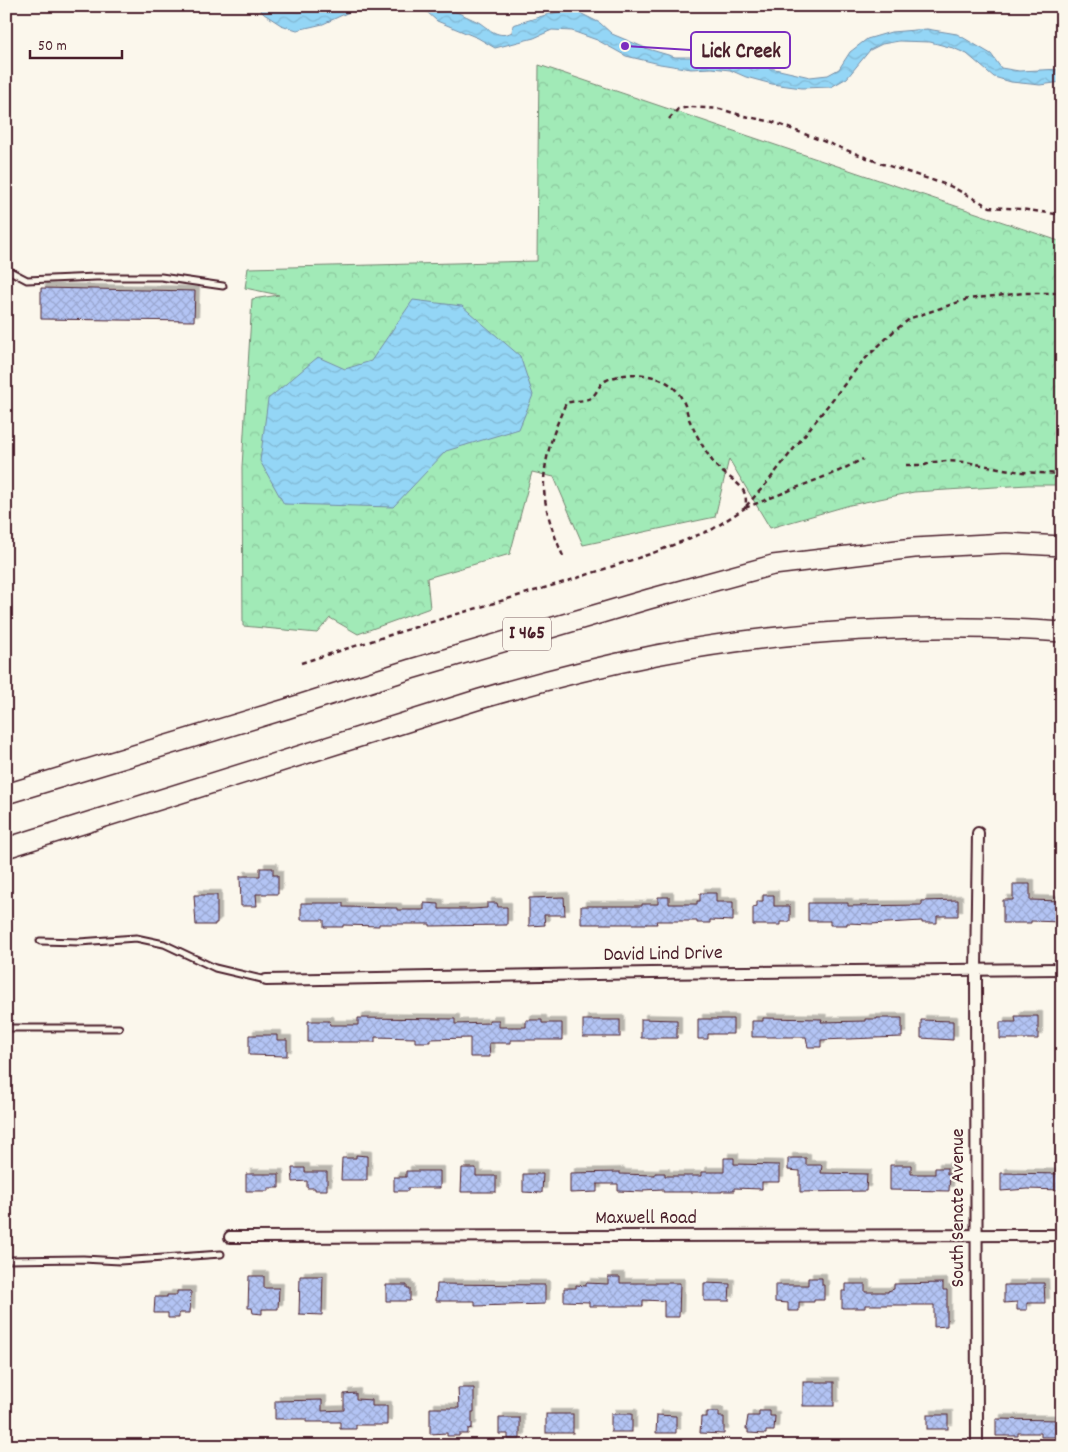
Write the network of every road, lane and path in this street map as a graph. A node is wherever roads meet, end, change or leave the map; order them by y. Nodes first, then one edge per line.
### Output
1 (669, 119) dead end
2 (1062, 215) edge
3 (6, 269) edge
4 (223, 286) dead end
5 (1062, 293) edge
6 (863, 459) dead end
7 (906, 465) dead end
8 (1062, 474) edge
9 (745, 508) junction
10 (1062, 546) edge
11 (563, 556) dead end
12 (1062, 632) edge
13 (301, 663) dead end
14 (6, 794) edge
15 (978, 833) dead end
16 (6, 848) edge
17 (40, 941) dead end
18 (1062, 969) edge
19 (976, 970) junction
20 (266, 980) joint
21 (6, 1028) edge
22 (119, 1028) dead end
23 (976, 1235) junction
24 (1062, 1235) edge
25 (230, 1237) dead end
26 (221, 1254) dead end
27 (6, 1260) edge
28 (977, 1446) edge

1 - 2 path
3 - 4 lane
5 - 9 path
6 - 9 path
7 - 8 path
9 - 11 path
9 - 13 path
10 - 14 highway, I 465
12 - 16 highway, I 465
15 - 19 street, South Senate Avenue
17 - 20 lane
18 - 19 street, David Lind Drive
19 - 20 street, David Lind Drive
19 - 23 street, South Senate Avenue
21 - 22 lane
23 - 24 street, Maxwell Road
23 - 25 street, Maxwell Road
23 - 28 street, South Senate Avenue
26 - 27 lane

